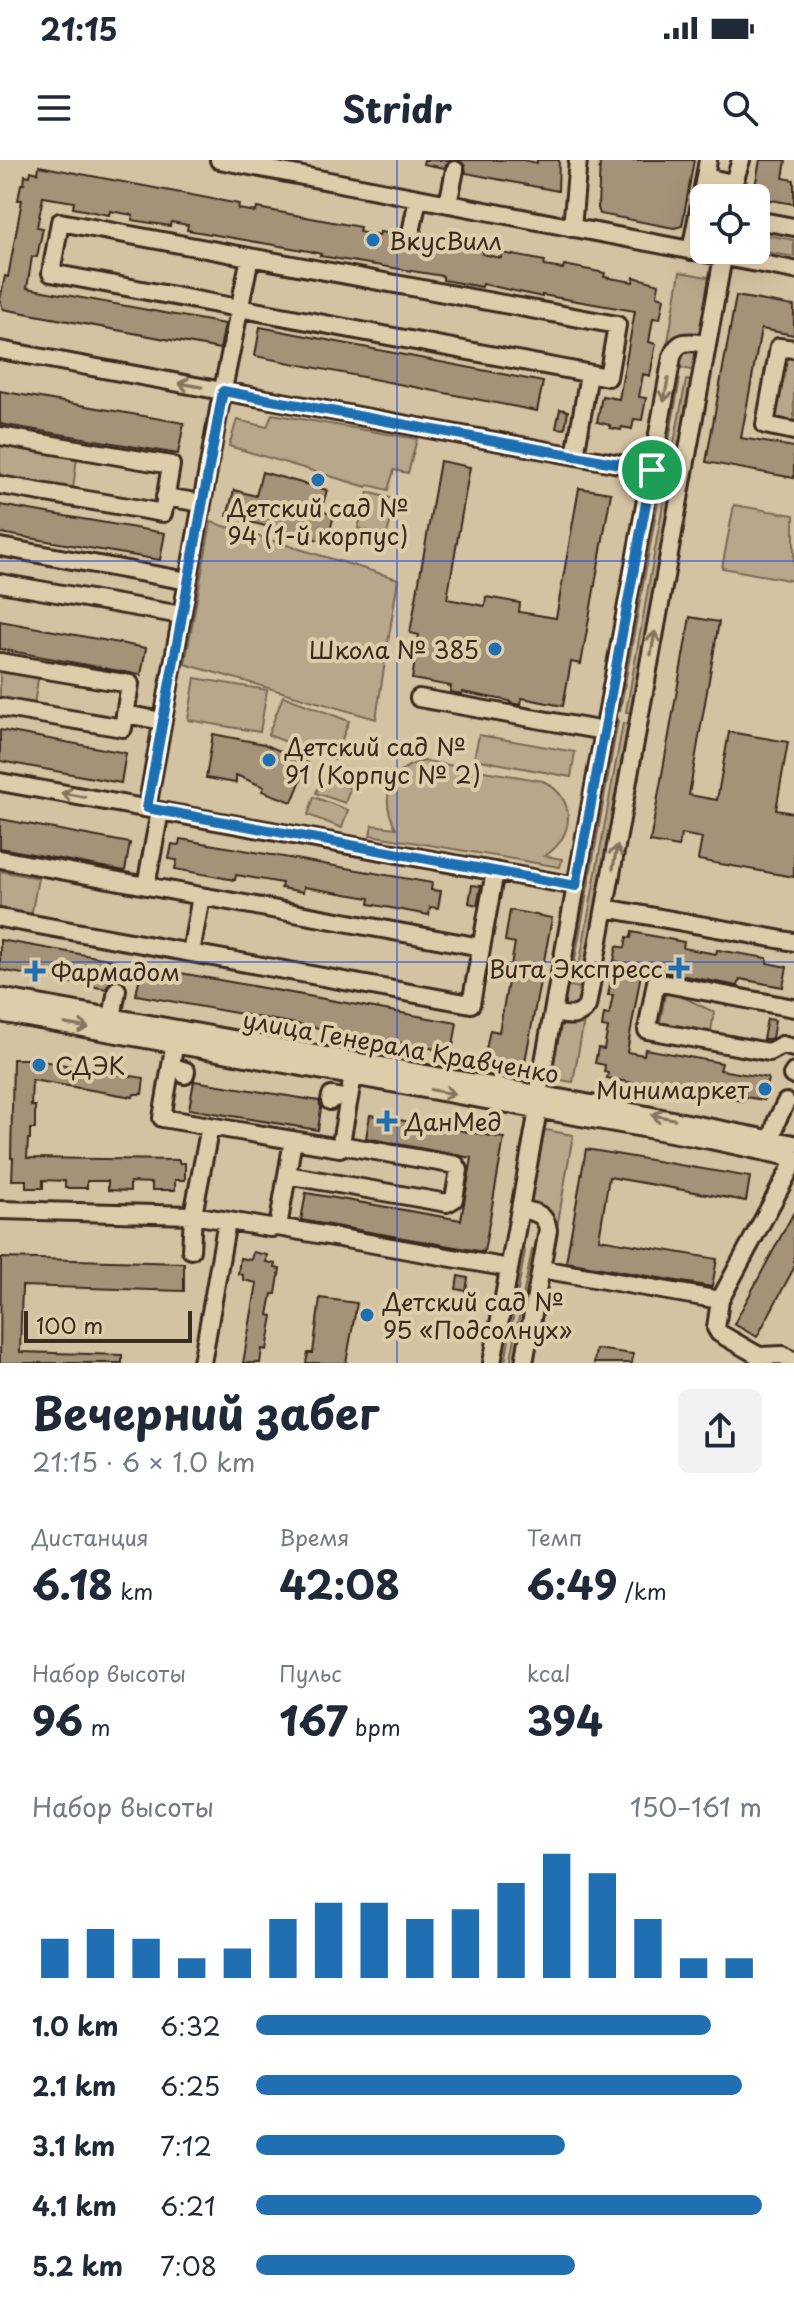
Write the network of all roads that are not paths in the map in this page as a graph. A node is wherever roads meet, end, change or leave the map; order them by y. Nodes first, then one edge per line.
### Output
1 (219, 160) edge
2 (578, 160) edge
3 (708, 160) edge
4 (741, 160) edge
5 (455, 170) dead end
6 (705, 177) junction
7 (704, 184) edge
8 (418, 198) junction
9 (448, 204) junction
10 (770, 223) edge
11 (794, 227) edge
12 (412, 228) dead end
13 (572, 228) junction
14 (690, 251) edge
15 (250, 257) junction
16 (722, 264) edge
17 (761, 264) edge
18 (794, 270) edge
19 (240, 308) junction
20 (707, 344) junction
21 (794, 349) edge
22 (0, 350) edge
23 (589, 374) junction
24 (223, 391) junction
25 (794, 431) edge
26 (0, 436) edge
27 (575, 456) junction
28 (652, 470) junction
29 (0, 485) edge
30 (165, 497) junction
31 (202, 503) junction
32 (0, 547) edge
33 (188, 581) junction
34 (0, 583) edge
35 (181, 615) junction
36 (0, 662) edge
37 (419, 698) dead end
38 (0, 707) edge
39 (125, 714) junction
40 (162, 721) junction
41 (604, 731) junction
42 (0, 782) edge
43 (153, 809) junction
44 (0, 859) edge
45 (495, 871) junction
46 (146, 886) junction
47 (576, 886) junction
48 (201, 896) junction
49 (605, 908) junction
50 (0, 918) edge
51 (794, 942) edge
52 (481, 947) junction
53 (191, 953) junction
54 (117, 990) dead end
55 (0, 997) edge
56 (794, 1007) edge
57 (0, 1013) edge
58 (553, 1013) junction
59 (112, 1018) junction
60 (176, 1037) junction
61 (794, 1048) edge
62 (354, 1069) junction
63 (349, 1099) junction
64 (330, 1101) dead end
65 (538, 1102) junction
66 (787, 1107) edge
67 (210, 1126) junction
68 (293, 1140) junction
69 (794, 1144) edge
70 (341, 1145) junction
71 (770, 1145) junction
72 (794, 1160) edge
73 (287, 1175) junction
74 (520, 1209) junction
75 (0, 1210) edge
76 (193, 1215) junction
77 (227, 1221) junction
78 (278, 1227) junction
79 (191, 1250) dead end
80 (509, 1268) junction
81 (541, 1269) junction
82 (720, 1300) junction
83 (794, 1362) edge
84 (202, 1363) edge
85 (492, 1363) edge
86 (524, 1363) edge

1 - 8 street
2 - 13 street
3 - 6 street
4 - 6 street
5 - 9 street
6 - 7 street
8 - 9 street
8 - 12 street
9 - 13 street
10 - 11 street
13 - 14 street
15 - 19 street
15 - 19 street
15 - 23 street
16 - 20 street
17 - 18 street
19 - 23 street
19 - 24 street
20 -> 28 street
49 -> 20 street
21 - 25 street
24 -> 22 street
23 - 27 street
24 - 27 street
24 - 31 street
26 - 30 street
27 - 28 street
28 - 41 street
29 - 30 street
30 - 31 street
31 - 33 street
32 - 33 street
33 - 35 street
34 - 35 street
35 - 40 street
36 - 39 street
37 - 41 street
38 - 39 street
39 - 40 street
40 - 43 street
41 - 47 street
43 -> 42 street
43 - 45 street
43 - 46 street
44 - 46 street
45 - 47 street
45 - 52 street
46 - 48 street
47 - 58 street
48 - 52 street
48 - 53 street
49 - 51 street
49 - 58 street
50 - 53 street
52 - 53 street
54 - 59 street
55 - 59 street, улица Генерала Кравченко
56 - 61 street
57 -> 60 street, улица Генерала Кравченко
58 - 65 street
59 - 60 street, улица Генерала Кравченко
60 - 62 street, улица Генерала Кравченко
60 - 67 street
62 - 63 street
62 - 65 street, улица Генерала Кравченко
63 - 64 street
63 - 70 street
65 - 71 street, улица Генерала Кравченко
65 - 74 street
66 - 71 street
67 - 68 street
67 - 76 street
68 - 70 street
68 - 73 street
69 - 71 street, улица Генерала Кравченко
70 - 73 street
71 - 72 street, улица Генерала Кравченко
72 - 82 street
73 - 78 street
74 - 80 street
74 - 81 street
75 - 76 street
76 - 77 street
76 - 79 street
77 - 78 street
77 - 84 street
78 - 80 street
80 - 85 street
81 - 82 street
81 - 86 street
82 - 83 street

